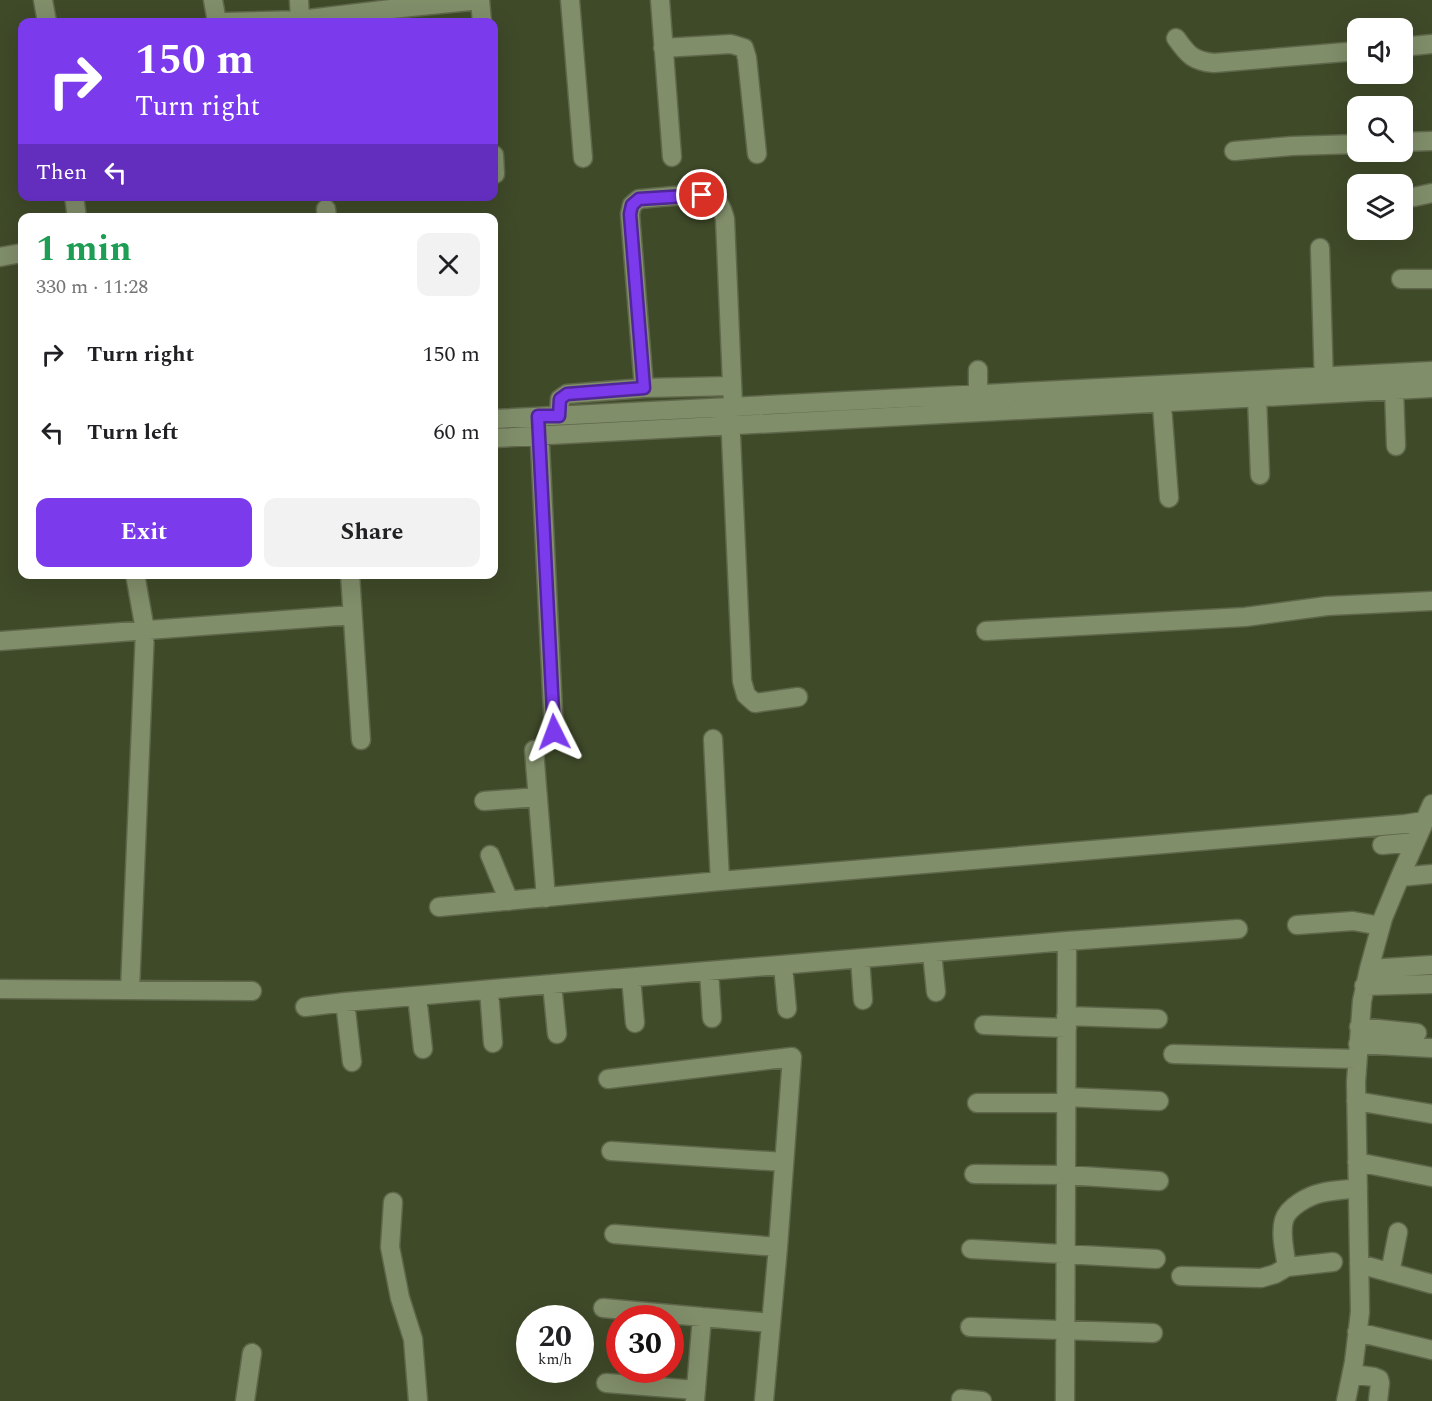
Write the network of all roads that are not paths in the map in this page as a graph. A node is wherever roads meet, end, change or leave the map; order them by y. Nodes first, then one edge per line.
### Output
1 (43, 0) edge
2 (213, 0) edge
3 (299, 0) edge
4 (480, 0) edge
5 (570, 0) edge
6 (660, 0) edge
7 (392, 10) edge
8 (46, 18) edge
9 (216, 18) edge
10 (302, 18) edge
11 (327, 18) edge
12 (482, 18) edge
13 (1176, 38) dead end
14 (1432, 44) edge
15 (1413, 46) edge
16 (663, 48) junction
17 (1347, 52) edge
18 (1432, 141) edge
19 (1413, 142) edge
20 (1347, 144) edge
21 (1234, 151) dead end
22 (757, 154) dead end
23 (672, 157) dead end
24 (583, 158) dead end
25 (1320, 248) dead end
26 (18, 255) edge
27 (0, 257) edge
28 (1401, 279) dead end
29 (1432, 279) edge
30 (978, 370) dead end
31 (1431, 379) edge
32 (1324, 384) junction
33 (732, 386) junction
34 (644, 388) junction
35 (1394, 389) junction
36 (1031, 391) junction
37 (1161, 393) junction
38 (978, 394) junction
39 (1257, 397) junction
40 (884, 399) junction
41 (731, 406) junction
42 (1031, 409) junction
43 (978, 413) junction
44 (538, 416) junction
45 (559, 416) junction
46 (886, 417) junction
47 (498, 419) edge
48 (730, 426) junction
49 (539, 435) junction
50 (498, 438) edge
51 (1396, 446) dead end
52 (1260, 475) dead end
53 (1169, 498) dead end
54 (136, 579) edge
55 (350, 579) edge
56 (1432, 601) edge
57 (352, 615) junction
58 (145, 630) junction
59 (986, 631) dead end
60 (0, 641) edge
61 (798, 697) dead end
62 (554, 732) dead end
63 (713, 739) dead end
64 (361, 740) dead end
65 (534, 750) dead end
66 (538, 797) junction
67 (484, 801) dead end
68 (1432, 804) edge
69 (1424, 821) junction
70 (1415, 842) junction
71 (1382, 845) dead end
72 (490, 855) dead end
73 (1432, 874) edge
74 (1400, 877) junction
75 (720, 881) junction
76 (546, 898) junction
77 (509, 901) junction
78 (439, 907) dead end
79 (1297, 925) dead end
80 (1381, 926) junction
81 (1238, 929) dead end
82 (1067, 941) junction
83 (932, 953) junction
84 (860, 959) junction
85 (783, 965) junction
86 (1432, 965) edge
87 (709, 972) junction
88 (632, 978) junction
89 (1366, 978) junction
90 (552, 984) junction
91 (1432, 984) edge
92 (0, 989) edge
93 (130, 990) junction
94 (489, 990) junction
95 (252, 991) dead end
96 (936, 992) dead end
97 (417, 996) junction
98 (863, 1000) dead end
99 (345, 1002) junction
100 (306, 1007) dead end
101 (788, 1009) dead end
102 (712, 1018) dead end
103 (1158, 1019) dead end
104 (1066, 1022) junction
105 (635, 1023) dead end
106 (984, 1024) dead end
107 (1417, 1033) dead end
108 (557, 1034) dead end
109 (493, 1043) dead end
110 (1358, 1043) junction
111 (1432, 1048) edge
112 (423, 1049) dead end
113 (1173, 1054) dead end
114 (352, 1062) dead end
115 (608, 1079) dead end
116 (1066, 1100) junction
117 (1159, 1101) dead end
118 (1356, 1101) junction
119 (977, 1103) dead end
120 (1432, 1114) edge
121 (610, 1151) dead end
122 (784, 1162) junction
123 (1357, 1162) junction
124 (975, 1174) dead end
125 (1066, 1175) junction
126 (1432, 1177) edge
127 (1159, 1180) dead end
128 (1358, 1188) junction
129 (393, 1202) dead end
130 (1398, 1232) dead end
131 (614, 1234) dead end
132 (778, 1247) junction
133 (971, 1249) dead end
134 (1066, 1253) junction
135 (1156, 1258) dead end
136 (1333, 1262) dead end
137 (1359, 1264) junction
138 (1287, 1267) junction
139 (1390, 1273) junction
140 (1181, 1276) dead end
141 (1432, 1284) edge
142 (603, 1308) dead end
143 (702, 1317) junction
144 (771, 1323) junction
145 (970, 1328) dead end
146 (1065, 1331) junction
147 (1357, 1332) junction
148 (1153, 1333) dead end
149 (1432, 1350) edge
150 (252, 1353) dead end
151 (1352, 1374) junction
152 (606, 1383) dead end
153 (696, 1396) edge
154 (961, 1399) dead end
155 (245, 1401) edge
156 (418, 1401) edge
157 (764, 1401) edge
158 (982, 1401) edge
159 (1065, 1401) edge
160 (1346, 1401) edge
161 (1378, 1401) edge

1 - 8 street
2 - 9 street
3 - 10 street
4 - 7 street
4 - 12 street
5 - 24 street
6 - 16 street
7 - 11 street
13 - 17 street
14 - 15 street
16 - 22 street
16 - 23 street
18 - 19 street
20 - 21 street
25 - 32 street
26 - 27 street
28 - 29 street
30 - 38 street
31 - 32 street
31 - 35 street
32 - 35 street
32 - 37 street
32 - 39 street
33 - 34 street
33 - 34 street
33 - 41 street
34 - 45 street
35 - 51 street
36 - 37 street
36 - 38 street
36 - 42 street
37 - 39 street
37 - 42 street
37 - 53 street
38 - 40 street
38 - 43 street
39 - 52 street
40 - 41 street
40 - 46 street
41 - 45 street
41 - 48 street
42 - 43 street
43 - 46 street
44 - 45 street
44 - 47 street
44 - 49 street
46 - 48 street
48 - 49 street
48 - 61 street
49 - 50 street
49 - 62 street
54 - 58 street
55 - 57 street
56 - 59 street
57 - 58 street
57 - 64 street
58 - 60 street
58 - 93 street
63 - 75 street
65 - 66 street
66 - 67 street
66 - 76 street
68 - 69 street
69 - 70 street
69 - 75 street
70 - 71 street
70 - 74 street
72 - 77 street
73 - 74 street
74 - 80 street
75 - 76 street
76 - 77 street
77 - 78 street
79 - 80 street
80 - 89 street
81 - 82 street
82 - 83 street
82 - 104 street
83 - 84 street
83 - 96 street
84 - 85 street
84 - 98 street
85 - 87 street
85 - 101 street
86 - 89 street
87 - 88 street
87 - 102 street
88 - 90 street
88 - 105 street
89 - 91 street
89 - 110 street
90 - 94 street
90 - 108 street
92 - 93 street
93 - 95 street
94 - 97 street
94 - 109 street
97 - 99 street
97 - 112 street
99 - 100 street
99 - 114 street
103 - 104 street
104 - 106 street
104 - 116 street
107 - 110 street
110 - 111 street
110 - 113 street
110 - 118 street
115 - 122 street
116 - 117 street
116 - 119 street
116 - 125 street
118 - 120 street
118 - 123 street
121 - 122 street
122 - 132 street
123 - 126 street
123 - 128 street
124 - 125 street
125 - 127 street
125 - 134 street
128 - 137 street
128 - 138 street
129 - 156 street
130 - 139 street
131 - 132 street
132 - 144 street
133 - 134 street
134 - 135 street
134 - 146 street
136 - 138 street
137 - 139 street
137 - 147 street
138 - 140 street
139 - 141 street
142 - 143 street
143 - 144 street
143 - 153 street
144 - 157 street
145 - 146 street
146 - 148 street
146 - 159 street
147 - 149 street
147 - 151 street
150 - 155 street
151 - 160 street
151 - 161 street
152 - 153 street
154 - 158 street

